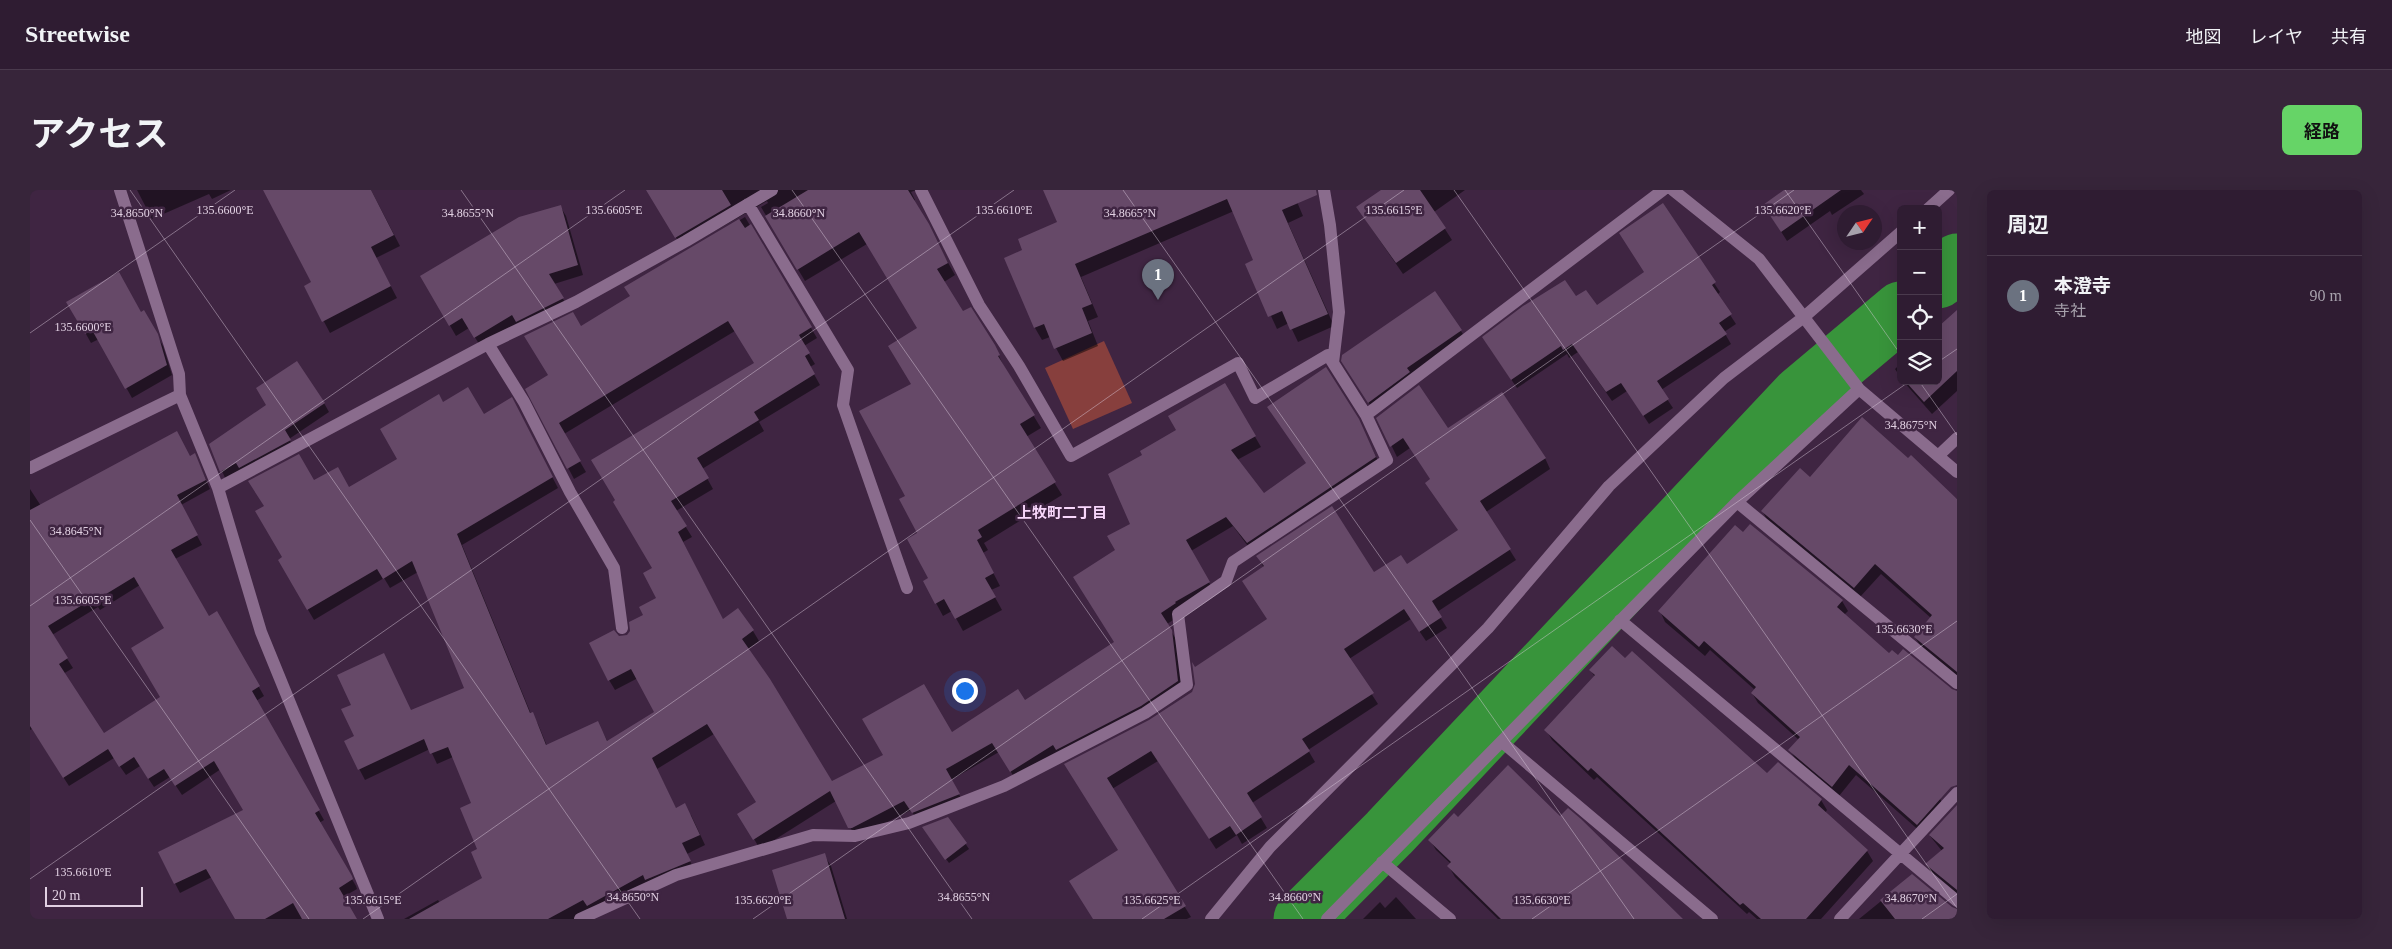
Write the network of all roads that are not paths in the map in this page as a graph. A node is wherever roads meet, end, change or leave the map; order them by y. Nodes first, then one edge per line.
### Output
1 (120, 190) edge
2 (772, 190) edge
3 (921, 190) edge
4 (1324, 190) edge
5 (1663, 190) edge
6 (1673, 190) edge
7 (1949, 190) edge
8 (748, 204) junction
9 (1932, 205) edge
10 (1897, 236) edge
11 (1804, 317) junction
12 (488, 344) junction
13 (1333, 363) junction
14 (1859, 390) junction
15 (180, 395) junction
16 (1366, 415) junction
17 (1957, 438) edge
18 (1938, 456) junction
19 (30, 468) edge
20 (1957, 472) edge
21 (218, 488) junction
22 (1737, 502) junction
23 (907, 588) dead end
24 (1620, 620) junction
25 (622, 628) dead end
26 (1957, 683) edge
27 (1502, 742) junction
28 (1957, 793) edge
29 (1901, 853) junction
30 (1382, 862) junction
31 (1957, 901) edge
32 (378, 919) edge
33 (580, 919) edge
34 (1211, 919) edge
35 (1327, 919) edge
36 (1450, 919) edge
37 (1712, 919) edge
38 (1840, 919) edge

1 - 15 street
2 - 8 street
3 - 13 street
4 - 13 street
5 - 16 street
6 - 11 street
7 - 9 street
8 - 12 street
8 - 23 street
10 - 11 street
11 - 14 street
11 - 34 street
12 - 21 street
12 - 25 street
13 - 16 street
14 - 18 street
14 - 22 street
15 - 19 street
15 - 21 street
16 - 33 street
17 - 18 street
18 - 20 street
21 - 32 street
22 - 24 street
22 - 26 street
24 - 27 street
24 - 29 street
27 - 30 street
27 - 37 street
28 - 29 street
29 - 31 street
29 - 38 street
30 - 35 street
30 - 36 street

